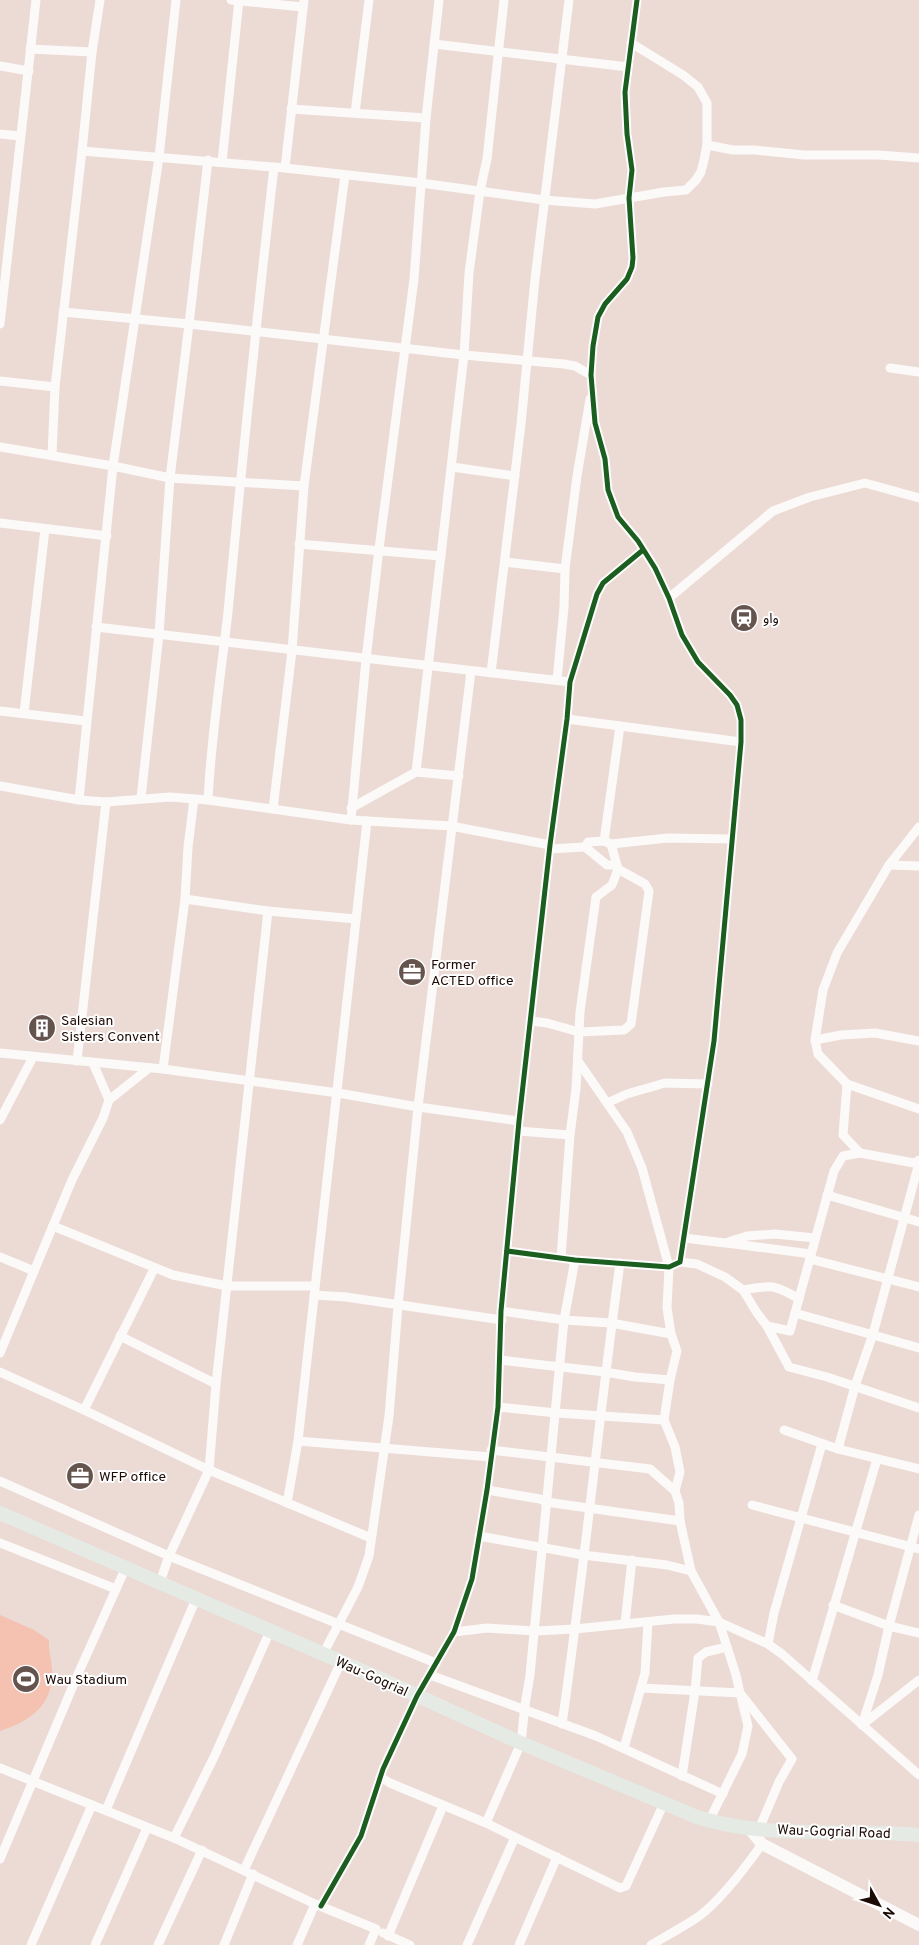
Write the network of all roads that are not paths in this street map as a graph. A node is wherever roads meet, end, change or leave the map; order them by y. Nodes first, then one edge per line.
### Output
1 (36, 0) edge
2 (100, 0) edge
3 (176, 0) edge
4 (236, 0) edge
5 (369, 0) edge
6 (439, 0) edge
7 (504, 0) edge
8 (569, 0) edge
9 (636, 0) edge
10 (304, 3) edge
11 (631, 43) junction
12 (434, 44) junction
13 (30, 49) junction
14 (92, 52) junction
15 (498, 52) junction
16 (562, 60) junction
17 (0, 66) edge
18 (628, 67) junction
19 (29, 71) junction
20 (291, 109) junction
21 (355, 113) junction
22 (426, 118) junction
23 (0, 134) edge
24 (20, 136) junction
25 (707, 144) junction
26 (82, 151) junction
27 (159, 157) junction
28 (919, 158) edge
29 (208, 160) junction
30 (222, 162) junction
31 (274, 167) junction
32 (285, 168) junction
33 (345, 175) junction
34 (421, 183) junction
35 (480, 191) junction
36 (630, 198) junction
37 (544, 200) junction
38 (63, 312) junction
39 (135, 319) junction
40 (0, 324) edge
41 (189, 324) junction
42 (255, 331) junction
43 (323, 338) junction
44 (404, 348) junction
45 (464, 355) junction
46 (528, 362) junction
47 (890, 368) dead end
48 (919, 372) edge
49 (591, 375) junction
50 (0, 381) edge
51 (55, 386) junction
52 (592, 386) junction
53 (0, 447) edge
54 (52, 455) junction
55 (113, 466) junction
56 (452, 467) junction
57 (515, 476) junction
58 (170, 478) junction
59 (240, 481) junction
60 (304, 486) junction
61 (919, 498) edge
62 (0, 523) edge
63 (45, 529) junction
64 (107, 536) junction
65 (299, 544) junction
66 (378, 549) junction
67 (643, 550) junction
68 (441, 556) junction
69 (505, 562) junction
70 (565, 569) junction
71 (669, 598) junction
72 (96, 627) junction
73 (159, 634) junction
74 (225, 643) junction
75 (292, 651) junction
76 (366, 659) junction
77 (428, 666) junction
78 (471, 671) junction
79 (491, 673) junction
80 (557, 680) junction
81 (570, 682) junction
82 (0, 711) edge
83 (24, 712) junction
84 (567, 719) junction
85 (86, 721) junction
86 (620, 726) junction
87 (741, 742) junction
88 (416, 772) junction
89 (459, 776) junction
90 (0, 786) edge
91 (141, 798) junction
92 (194, 799) junction
93 (79, 800) junction
94 (208, 800) junction
95 (106, 802) junction
96 (351, 808) junction
97 (273, 809) junction
98 (351, 820) junction
99 (367, 821) junction
100 (451, 826) junction
101 (919, 827) edge
102 (732, 839) junction
103 (608, 843) junction
104 (550, 847) junction
105 (585, 847) junction
106 (889, 865) junction
107 (919, 866) edge
108 (617, 867) junction
109 (185, 900) junction
110 (268, 910) junction
111 (356, 919) junction
112 (530, 1021) junction
113 (579, 1032) junction
114 (815, 1040) junction
115 (919, 1041) edge
116 (0, 1053) edge
117 (33, 1058) junction
118 (76, 1061) junction
119 (578, 1061) junction
120 (93, 1063) junction
121 (149, 1068) junction
122 (163, 1069) junction
123 (250, 1081) junction
124 (708, 1084) junction
125 (847, 1084) junction
126 (338, 1093) junction
127 (109, 1100) junction
128 (607, 1103) junction
129 (418, 1107) junction
130 (919, 1109) edge
131 (0, 1120) edge
132 (519, 1120) junction
133 (518, 1131) junction
134 (570, 1135) junction
135 (860, 1153) junction
136 (919, 1162) edge
137 (827, 1195) junction
138 (905, 1219) junction
139 (919, 1222) edge
140 (53, 1226) junction
141 (684, 1238) junction
142 (815, 1238) junction
143 (725, 1243) junction
144 (507, 1251) junction
145 (0, 1257) edge
146 (810, 1257) junction
147 (561, 1258) junction
148 (575, 1260) junction
149 (680, 1262) junction
150 (620, 1263) junction
151 (669, 1268) junction
152 (154, 1269) junction
153 (34, 1271) junction
154 (887, 1279) junction
155 (227, 1286) junction
156 (919, 1287) edge
157 (315, 1290) junction
158 (743, 1290) junction
159 (799, 1299) junction
160 (398, 1306) junction
161 (795, 1313) junction
162 (502, 1315) junction
163 (564, 1320) junction
164 (611, 1323) junction
165 (767, 1326) junction
166 (671, 1334) junction
167 (873, 1334) junction
168 (120, 1336) junction
169 (919, 1348) edge
170 (0, 1353) edge
171 (500, 1360) junction
172 (560, 1368) junction
173 (0, 1372) edge
174 (604, 1372) junction
175 (670, 1380) junction
176 (216, 1384) junction
177 (855, 1386) junction
178 (498, 1407) junction
179 (919, 1408) edge
180 (84, 1410) junction
181 (556, 1413) junction
182 (599, 1416) junction
183 (664, 1420) junction
184 (784, 1430) dead end
185 (298, 1441) junction
186 (822, 1444) junction
187 (384, 1448) junction
188 (838, 1449) junction
189 (491, 1454) junction
190 (550, 1457) junction
191 (877, 1459) junction
192 (595, 1462) junction
193 (919, 1469) edge
194 (209, 1470) junction
195 (0, 1481) edge
196 (487, 1490) junction
197 (675, 1491) junction
198 (546, 1502) junction
199 (287, 1503) junction
200 (752, 1505) dead end
201 (589, 1507) junction
202 (0, 1513) edge
203 (919, 1515) edge
204 (800, 1518) junction
205 (680, 1521) junction
206 (856, 1534) junction
207 (478, 1536) junction
208 (371, 1538) junction
209 (0, 1542) edge
210 (543, 1546) junction
211 (909, 1546) junction
212 (919, 1549) edge
213 (583, 1555) junction
214 (169, 1556) junction
215 (632, 1560) junction
216 (126, 1568) junction
217 (691, 1571) junction
218 (160, 1582) junction
219 (116, 1589) junction
220 (196, 1599) junction
221 (833, 1605) junction
222 (648, 1622) junction
223 (719, 1622) junction
224 (339, 1623) junction
225 (625, 1623) junction
226 (889, 1626) junction
227 (576, 1629) junction
228 (270, 1631) junction
229 (535, 1631) junction
230 (454, 1632) junction
231 (919, 1633) edge
232 (768, 1644) junction
233 (727, 1647) junction
234 (322, 1654) junction
235 (341, 1662) junction
236 (436, 1663) junction
237 (430, 1675) junction
238 (919, 1680) edge
239 (812, 1681) junction
240 (642, 1688) junction
241 (695, 1691) junction
242 (740, 1693) junction
243 (417, 1696) junction
244 (524, 1711) junction
245 (562, 1724) junction
246 (862, 1725) junction
247 (521, 1743) junction
248 (624, 1748) junction
249 (0, 1768) edge
250 (919, 1774) edge
251 (380, 1776) junction
252 (682, 1776) junction
253 (33, 1782) junction
254 (723, 1794) junction
255 (664, 1803) junction
256 (92, 1805) junction
257 (443, 1806) junction
258 (106, 1810) junction
259 (709, 1821) junction
260 (486, 1823) junction
261 (147, 1828) junction
262 (754, 1828) junction
263 (919, 1835) edge
264 (514, 1837) junction
265 (174, 1838) junction
266 (762, 1844) junction
267 (202, 1850) junction
268 (557, 1857) junction
269 (0, 1859) edge
270 (244, 1870) junction
271 (253, 1874) junction
272 (318, 1905) junction
273 (919, 1926) edge
274 (376, 1929) junction
275 (388, 1936) junction
276 (31, 1945) edge
277 (95, 1945) edge
278 (158, 1945) edge
279 (224, 1945) edge
280 (297, 1945) edge
281 (369, 1945) edge
282 (410, 1945) edge
283 (467, 1945) edge
284 (518, 1945) edge
285 (651, 1945) edge

1 - 13 street
2 - 14 street
3 - 27 street
4 - 10 street
4 - 30 street
5 - 21 street
6 - 12 street
7 - 15 street
8 - 16 street
9 - 11 street
10 - 20 street
11 - 18 street
11 - 25 street
12 - 15 street
12 - 22 street
13 - 14 street
13 - 19 street
14 - 26 street
15 - 16 street
15 - 35 street
16 - 18 street
16 - 37 street
17 - 19 street
18 - 36 street
19 - 24 street
20 - 21 street
20 - 32 street
21 - 22 street
22 - 34 street
23 - 24 street
24 - 40 street
25 - 28 street
25 - 36 street
26 - 27 street
26 - 38 street
27 - 29 street
27 - 39 street
29 - 30 street
29 - 41 street
30 - 31 street
31 - 32 street
31 - 42 street
32 - 33 street
33 - 34 street
33 - 43 street
34 - 35 street
34 - 44 street
35 - 37 street
35 - 45 street
36 - 37 street
36 - 49 street
37 - 46 street
38 - 39 street
38 - 51 street
39 - 41 street
39 - 55 street
41 - 42 street
41 - 58 street
42 - 43 street
42 - 59 street
43 - 44 street
43 - 60 street
44 - 45 street
44 - 66 street
45 - 46 street
45 - 56 street
46 - 49 street
46 - 57 street
47 - 48 street
49 - 52 street
50 - 51 street
51 - 54 street
52 - 67 street
52 - 70 street
53 - 54 street
54 - 55 street
55 - 58 street
55 - 64 street
56 - 57 street
56 - 68 street
57 - 69 street
58 - 59 street
58 - 73 street
59 - 60 street
59 - 74 street
60 - 65 street
61 - 71 street
62 - 63 street
63 - 64 street
63 - 83 street
64 - 72 street
65 - 66 street
65 - 75 street
66 - 68 street
66 - 76 street
67 - 71 street
67 - 81 street
68 - 77 street
69 - 70 street
69 - 79 street
70 - 80 street
71 - 87 street
72 - 73 street
72 - 85 street
73 - 74 street
73 - 91 street
74 - 75 street
74 - 94 street
75 - 76 street
75 - 97 street
76 - 77 street
76 - 96 street
77 - 78 street
77 - 88 street
78 - 79 street
78 - 89 street
79 - 80 street
80 - 81 street
81 - 84 street
82 - 83 street
83 - 85 street
84 - 86 street
84 - 104 street
85 - 93 street
86 - 87 street
86 - 103 street
87 - 102 street
88 - 89 street
88 - 96 street
89 - 100 street
90 - 93 street
91 - 92 street
91 - 95 street
92 - 94 street
92 - 109 street
93 - 95 street
94 - 97 street
95 - 118 street
96 - 98 street
97 - 98 street
98 - 99 street
99 - 100 street
99 - 111 street
100 - 104 street
100 - 129 street
101 - 106 street
102 - 103 street
102 - 124 street
103 - 105 street
103 - 108 street
104 - 105 street
104 - 112 street
105 - 108 street
106 - 107 street
106 - 114 street
108 - 113 street
108 - 113 street
109 - 110 street
109 - 122 street
110 - 111 street
110 - 123 street
111 - 126 street
112 - 113 street
112 - 132 street
113 - 119 street
114 - 115 street
114 - 125 street
116 - 117 street
117 - 118 street
117 - 131 street
118 - 120 street
119 - 128 street
119 - 134 street
120 - 121 street
120 - 127 street
121 - 122 street
121 - 127 street
122 - 123 street
123 - 126 street
123 - 155 street
124 - 128 street
124 - 141 street
125 - 130 street
125 - 135 street
126 - 129 street
126 - 157 street
127 - 140 street
128 - 151 street
129 - 132 street
129 - 160 street
132 - 133 street
133 - 134 street
133 - 144 street
134 - 147 street
135 - 136 street
135 - 137 street
136 - 138 street
137 - 138 street
137 - 142 street
138 - 139 street
138 - 154 street
140 - 152 street
140 - 153 street
141 - 143 street
141 - 149 street
142 - 143 street
142 - 146 street
143 - 146 street
144 - 147 street
144 - 162 street
145 - 153 street
146 - 154 street
146 - 159 street
147 - 148 street
148 - 150 street
148 - 163 street
149 - 151 street
149 - 158 street
150 - 151 street
150 - 164 street
151 - 166 street
152 - 155 street
152 - 168 street
153 - 170 street
154 - 156 street
154 - 167 street
155 - 157 street
155 - 176 street
157 - 160 street
157 - 185 street
158 - 159 street
158 - 165 street
159 - 161 street
160 - 162 street
160 - 187 street
161 - 165 street
161 - 167 street
162 - 163 street
162 - 171 street
163 - 164 street
163 - 172 street
164 - 166 street
164 - 174 street
165 - 177 street
166 - 175 street
167 - 169 street
167 - 177 street
168 - 176 street
168 - 180 street
171 - 172 street
171 - 178 street
172 - 174 street
172 - 181 street
173 - 180 street
174 - 175 street
174 - 182 street
175 - 183 street
176 - 194 street
177 - 179 street
177 - 188 street
178 - 181 street
178 - 189 street
180 - 194 street
181 - 182 street
181 - 190 street
182 - 183 street
182 - 192 street
183 - 197 street
184 - 186 street
185 - 187 street
185 - 199 street
186 - 188 street
186 - 204 street
187 - 189 street
187 - 208 street
188 - 191 street
189 - 190 street
189 - 196 street
190 - 192 street
190 - 198 street
191 - 193 street
191 - 206 street
192 - 197 street
192 - 201 street
194 - 199 street
194 - 214 street
195 - 214 street
196 - 198 street
196 - 207 street
197 - 205 street
198 - 201 street
198 - 210 street
199 - 208 street
200 - 204 street
201 - 205 street
201 - 213 street
202 - 216 main road, Wau-Gogrial
203 - 211 street
204 - 206 street
204 - 232 street
205 - 217 street
206 - 211 street
206 - 221 street
207 - 210 street
207 - 230 street
208 - 224 street
209 - 219 street
210 - 213 street
210 - 229 street
211 - 212 street
211 - 226 street
213 - 215 street
213 - 227 street
214 - 218 street
214 - 224 street
215 - 217 street
215 - 225 street
216 - 218 main road, Wau-Gogrial
216 - 219 street
217 - 223 street
218 - 220 main road, Wau-Gogrial
219 - 253 street
220 - 228 main road, Wau-Gogrial
220 - 258 street
221 - 226 street
221 - 239 street
222 - 223 street
222 - 225 street
222 - 240 street
223 - 232 street
223 - 233 street
224 - 234 street
224 - 236 street
225 - 227 street
226 - 231 street
226 - 246 street
227 - 229 street
227 - 245 street
228 - 234 main road, Wau-Gogrial
228 - 265 street
229 - 230 street
229 - 244 street
230 - 236 street
232 - 239 street
233 - 241 street
233 - 242 street
234 - 235 main road, Wau-Gogrial
235 - 243 main road, Wau-Gogrial
235 - 270 street
236 - 237 street
237 - 243 street
237 - 244 street
238 - 246 street
239 - 246 street
240 - 241 street
240 - 248 street
241 - 242 street
241 - 252 street
242 - 254 street
242 - 262 street
243 - 247 main road, Wau-Gogrial
243 - 251 street
244 - 245 street
244 - 247 street
245 - 248 street
246 - 250 street
247 - 255 main road, Wau-Gogrial
247 - 260 street
248 - 252 street
249 - 253 street
251 - 257 street
251 - 272 street
252 - 254 street
253 - 256 street
253 - 269 street
254 - 259 street
255 - 259 main road, Wau-Gogrial
255 - 268 street
256 - 258 street
256 - 276 street
257 - 260 street
257 - 275 street
258 - 261 street
259 - 262 main road, Wau-Gogrial
260 - 264 street
261 - 265 street
261 - 277 street
262 - 263 main road, Wau-Gogrial Road
262 - 266 street
264 - 268 street
264 - 283 street
265 - 267 street
266 - 273 street
266 - 285 street
267 - 270 street
267 - 278 street
268 - 284 street
270 - 271 street
271 - 272 street
271 - 279 street
272 - 274 street
272 - 280 street
274 - 275 street
274 - 281 street
275 - 282 street

